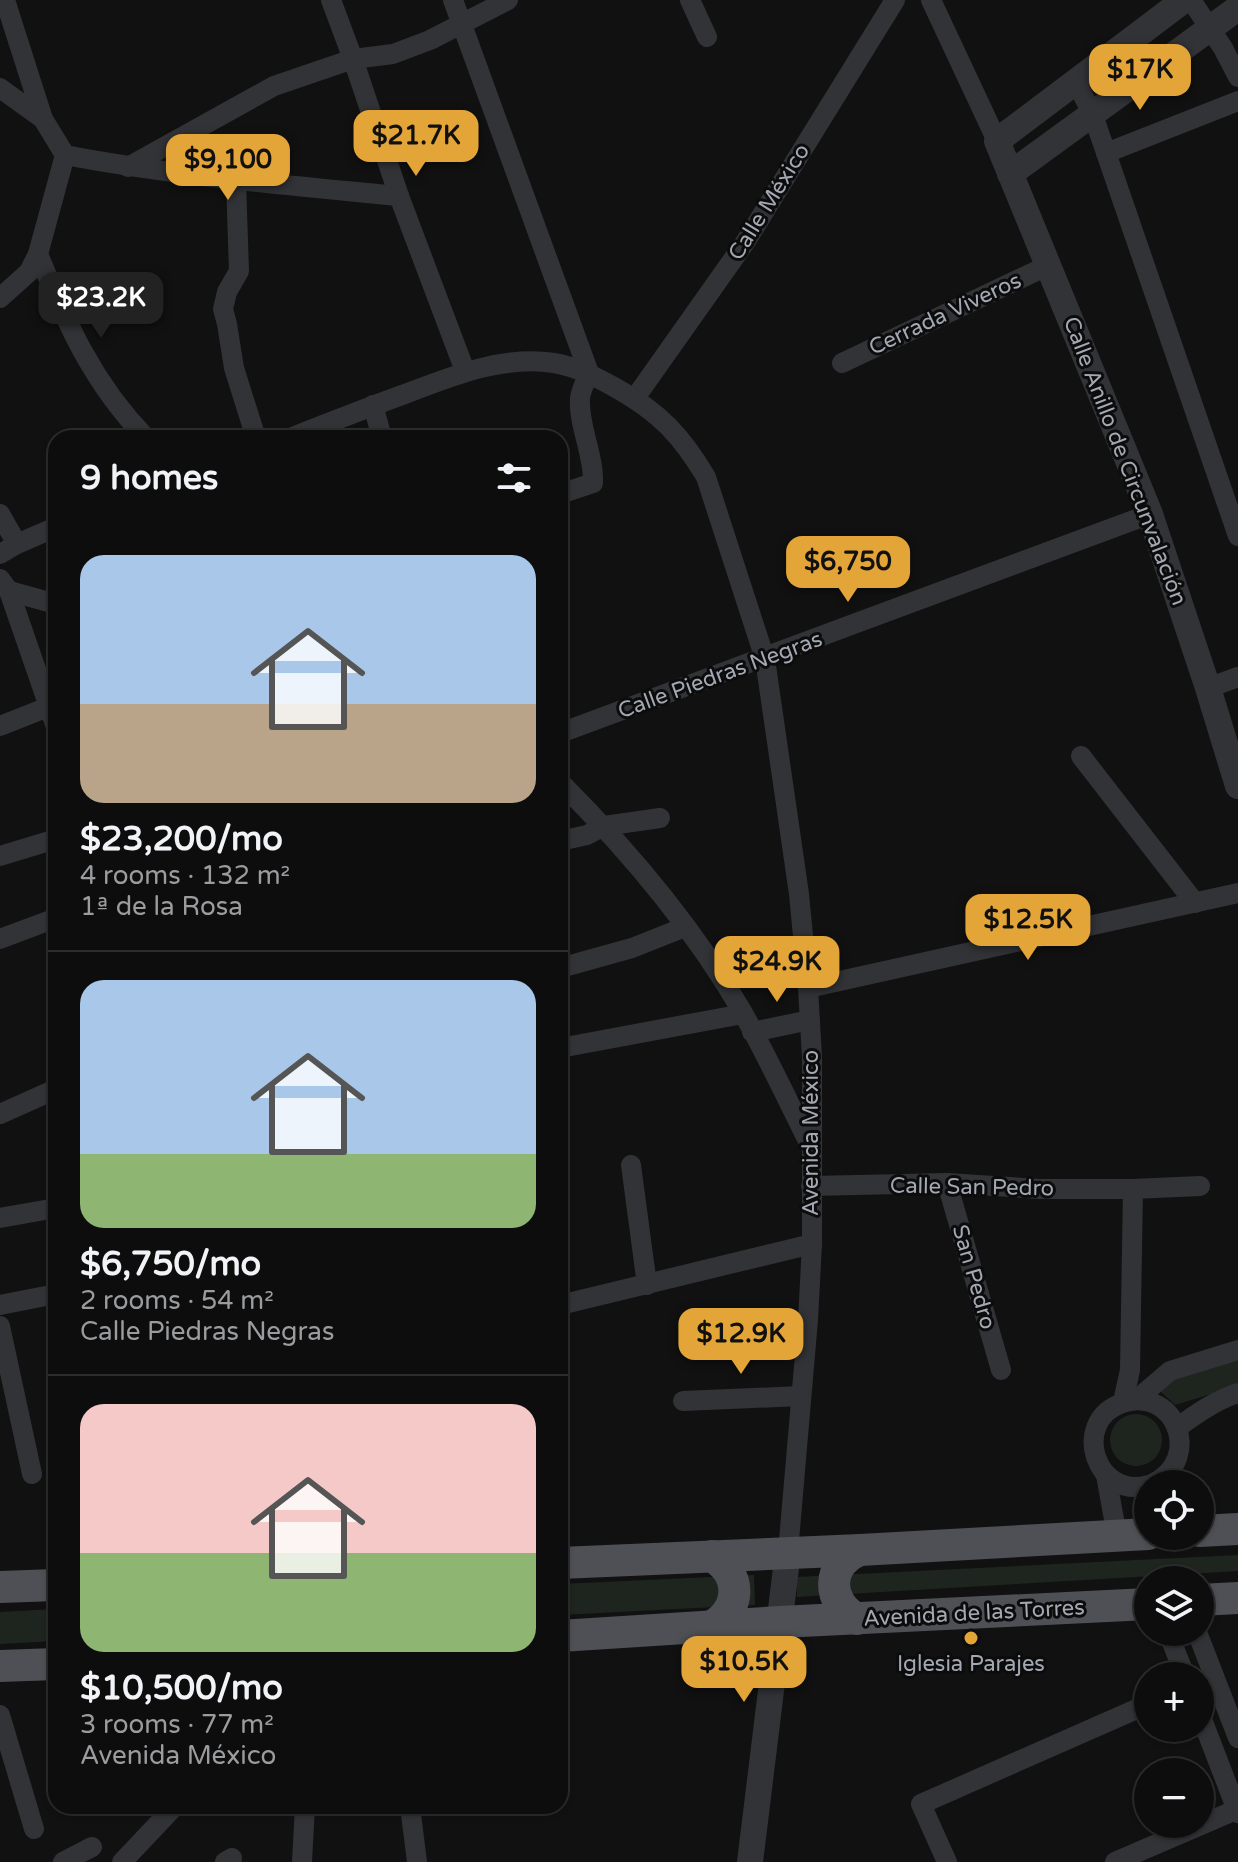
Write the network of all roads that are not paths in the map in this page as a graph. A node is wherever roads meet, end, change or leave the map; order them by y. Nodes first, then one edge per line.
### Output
1 (331, 0) edge
2 (453, 0) edge
3 (508, 0) edge
4 (690, 0) edge
5 (895, 0) edge
6 (931, 0) edge
7 (1184, 0) edge
8 (1191, 0) edge
9 (6, 2) edge
10 (1238, 8) edge
11 (462, 23) junction
12 (1211, 29) junction
13 (707, 37) dead end
14 (353, 59) junction
15 (1238, 77) edge
16 (1076, 82) junction
17 (0, 88) edge
18 (1238, 101) edge
19 (1093, 115) junction
20 (43, 119) junction
21 (997, 141) junction
22 (1106, 153) junction
23 (65, 155) junction
24 (128, 167) junction
25 (1010, 174) junction
26 (236, 181) junction
27 (399, 196) junction
28 (38, 254) junction
29 (1049, 265) junction
30 (0, 298) edge
31 (842, 363) dead end
32 (465, 371) junction
33 (589, 373) junction
34 (635, 398) junction
35 (373, 405) junction
36 (139, 430) edge
37 (253, 430) edge
38 (310, 430) edge
39 (380, 430) edge
40 (568, 491) edge
41 (0, 514) edge
42 (1150, 514) junction
43 (48, 531) edge
44 (1238, 536) edge
45 (8, 549) edge
46 (5, 585) edge
47 (48, 601) edge
48 (765, 659) junction
49 (1238, 677) edge
50 (1208, 688) junction
51 (48, 707) joint
52 (0, 726) edge
53 (568, 730) edge
54 (1081, 756) dead end
55 (1238, 786) edge
56 (568, 790) edge
57 (660, 818) dead end
58 (604, 826) junction
59 (568, 839) edge
60 (48, 841) edge
61 (0, 856) edge
62 (1238, 893) edge
63 (1195, 903) junction
64 (48, 921) edge
65 (685, 927) junction
66 (0, 939) edge
67 (568, 966) edge
68 (808, 988) junction
69 (810, 1020) junction
70 (748, 1023) junction
71 (568, 1047) edge
72 (48, 1093) edge
73 (0, 1114) edge
74 (812, 1149) junction
75 (631, 1165) dead end
76 (947, 1183) junction
77 (811, 1186) junction
78 (1200, 1186) dead end
79 (1133, 1189) junction
80 (48, 1209) edge
81 (0, 1218) edge
82 (812, 1244) junction
83 (647, 1285) junction
84 (48, 1296) edge
85 (568, 1303) edge
86 (0, 1305) edge
87 (0, 1326) edge
88 (1238, 1350) edge
89 (1001, 1370) dead end
90 (1238, 1393) edge
91 (801, 1396) junction
92 (683, 1401) dead end
93 (1129, 1401) junction
94 (1177, 1428) junction
95 (1171, 1470) edge
96 (32, 1474) dead end
97 (1106, 1475) junction
98 (1134, 1487) edge
99 (1238, 1529) edge
100 (1214, 1530) edge
101 (1133, 1535) edge
102 (860, 1550) junction
103 (788, 1552) junction
104 (712, 1556) junction
105 (568, 1563) edge
106 (48, 1585) edge
107 (0, 1587) edge
108 (1238, 1598) edge
109 (1214, 1599) edge
110 (1134, 1605) edge
111 (857, 1619) junction
112 (780, 1622) junction
113 (711, 1627) junction
114 (568, 1636) edge
115 (1202, 1646) edge
116 (48, 1664) edge
117 (0, 1666) edge
118 (1134, 1710) edge
119 (0, 1715) edge
120 (1238, 1738) edge
121 (1211, 1742) edge
122 (1238, 1811) edge
123 (167, 1814) edge
124 (305, 1814) edge
125 (411, 1814) edge
126 (34, 1829) dead end
127 (92, 1847) dead end
128 (63, 1862) edge
129 (122, 1862) edge
130 (302, 1862) edge
131 (417, 1862) edge
132 (750, 1862) edge
133 (947, 1862) edge
134 (1115, 1862) edge

1 - 14 street
2 - 11 street
3 - 11 street
4 - 13 street
5 - 34 street, Calle México
6 - 21 street
7 - 16 street
8 - 12 street
9 - 20 street
10 - 12 street
11 - 14 street
11 - 33 street
12 - 15 street
12 - 19 street
14 - 24 street
14 - 27 street
16 - 19 street
16 - 21 street
17 - 20 street
18 - 22 street
19 - 22 street
19 - 25 street
20 - 23 street
21 - 25 street, Calle Anillo de Circunvalación
22 - 44 street
23 - 24 street
23 - 28 street
24 - 26 street
25 - 29 street, Calle Anillo de Circunvalación
26 - 27 street
26 - 37 street
27 - 32 street
28 - 30 street
28 - 36 street
29 - 31 street, Cerrada Viveros
29 - 42 street, Calle Anillo de Circunvalación
32 - 33 street, Avenida México
32 - 35 street, Avenida México
33 - 34 street, Avenida México
33 - 40 street
34 - 48 street, Avenida México
35 - 38 street, Avenida México
35 - 39 street
41 - 45 street
42 - 48 street, Calle Piedras Negras
42 - 50 street, Calle Anillo de Circunvalación
43 - 45 street
46 - 47 street
46 - 51 street
48 - 53 street, Calle Piedras Negras
48 - 68 street, Avenida México
49 - 50 street
50 - 55 street, Calle Anillo de Circunvalación
51 - 52 street
54 - 63 street
56 - 58 street
57 - 58 street
58 - 59 street
58 - 65 street
60 - 61 street
62 - 63 street
63 - 68 street
64 - 66 street
65 - 67 street
65 - 70 street
68 - 69 street, Avenida México
69 - 70 street
69 - 74 street, Avenida México
70 - 71 street
70 - 74 street
72 - 73 street
74 - 77 street, Avenida México
75 - 83 street
76 - 77 street, Calle San Pedro
76 - 79 street, Calle San Pedro
76 - 89 street, San Pedro
77 - 82 street, Avenida México
78 - 79 street, Calle San Pedro
79 - 93 street
80 - 81 street
82 - 83 street
82 - 91 street, Avenida México
83 - 85 street
84 - 86 street
87 - 96 street
88 - 93 street
90 - 94 street
91 - 92 street
91 - 103 street, Avenida México
93 - 94 street
93 - 97 street
94 - 95 street
97 - 98 street
97 - 101 street
99 - 100 main road
101 - 102 main road
102 - 103 main road
102 - 111 main road
103 - 104 main road
103 - 112 street, Avenida México
104 - 105 main road
104 - 113 main road
106 - 107 main road
108 - 109 main road
110 - 111 main road, Avenida de las Torres
111 - 112 main road, Avenida de las Torres
112 - 113 main road, Avenida de las Torres
112 - 132 street, Avenida México
113 - 114 main road, Avenida de las Torres
115 - 120 street
116 - 117 main road
118 - 133 street
119 - 126 street
121 - 122 street
122 - 134 street
123 - 129 street
124 - 130 street
125 - 131 street
127 - 128 street

